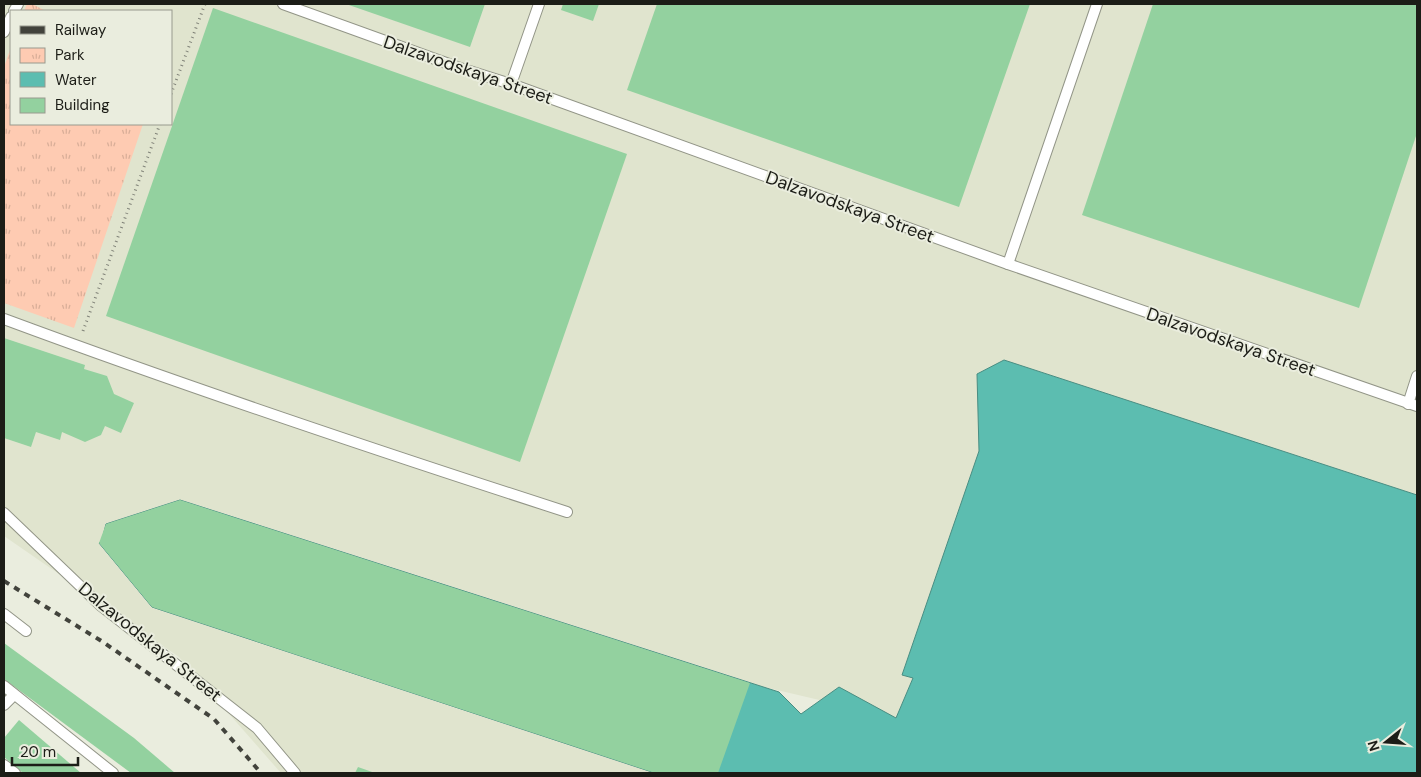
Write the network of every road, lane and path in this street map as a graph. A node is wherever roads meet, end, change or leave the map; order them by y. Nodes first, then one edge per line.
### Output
1 (205, 4) edge
2 (283, 4) edge
3 (539, 4) edge
4 (1097, 4) edge
5 (10, 19) edge
6 (4, 32) edge
7 (511, 84) junction
8 (172, 91) edge
9 (160, 125) edge
10 (1008, 264) junction
11 (4, 319) edge
12 (77, 346) junction
13 (1417, 376) edge
14 (1412, 405) edge
15 (567, 512) dead end
16 (4, 513) edge
17 (4, 614) edge
18 (26, 631) dead end
19 (4, 686) edge
20 (14, 695) junction
21 (4, 705) edge
22 (4, 765) edge
23 (15, 773) edge
24 (113, 773) edge
25 (295, 773) edge

1 - 8 path
2 - 7 lane, Dalzavodskaya Street
3 - 7 lane
4 - 10 lane
5 - 6 lane
7 - 10 lane, Dalzavodskaya Street
9 - 12 path
10 - 14 lane, Dalzavodskaya Street
11 - 12 lane
12 - 15 lane
13 - 14 lane
16 - 25 lane, Dalzavodskaya Street
17 - 18 lane
19 - 20 lane
20 - 21 lane
20 - 24 lane
22 - 23 lane

